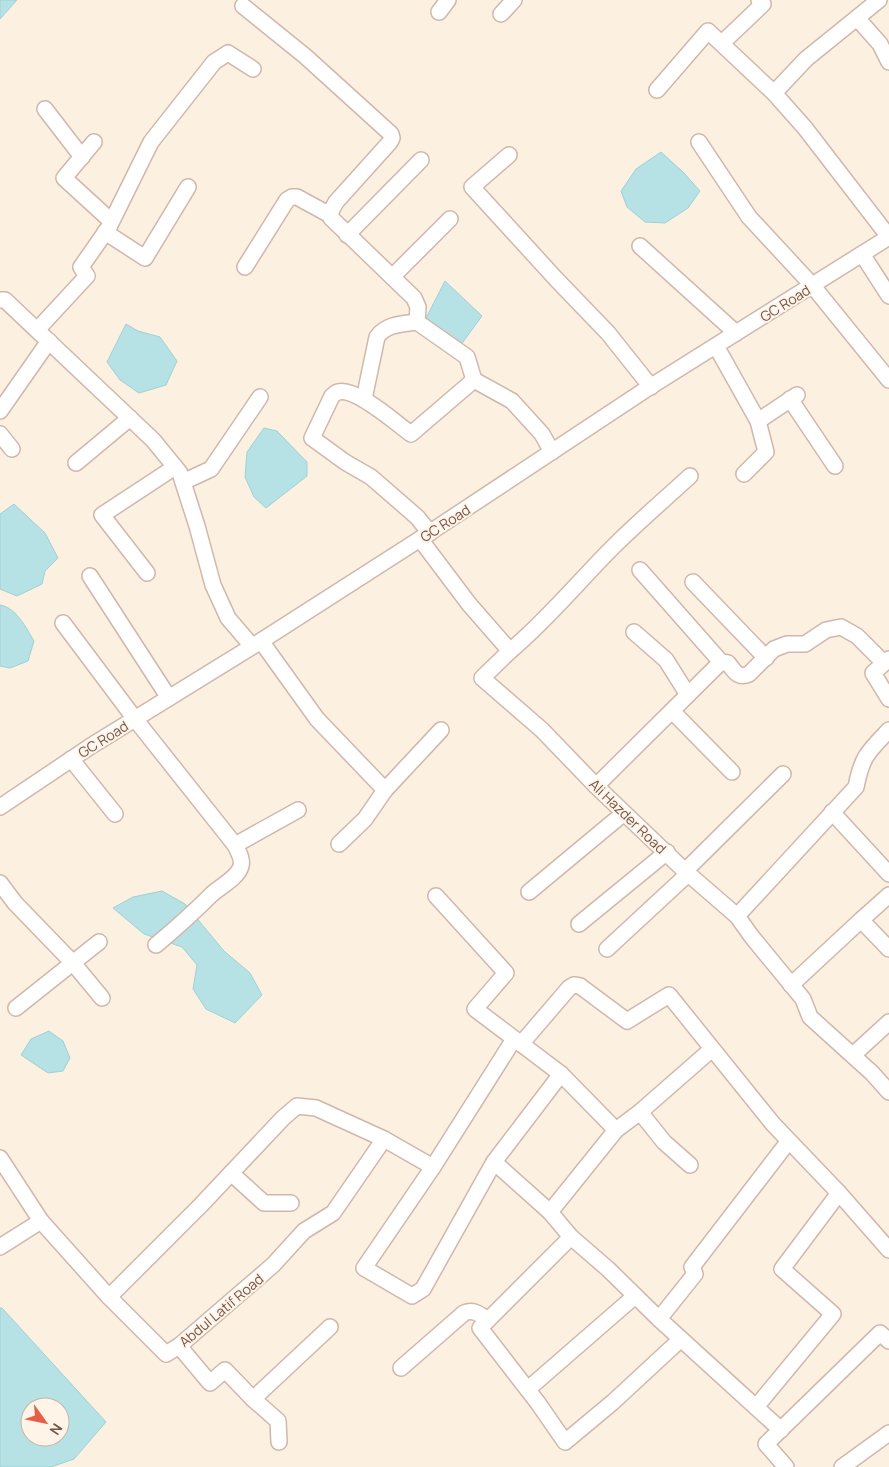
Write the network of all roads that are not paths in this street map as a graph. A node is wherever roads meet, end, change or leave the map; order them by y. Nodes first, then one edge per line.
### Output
1 (514, 0) edge
2 (758, 0) edge
3 (879, 0) edge
4 (243, 6) dead end
5 (501, 14) dead end
6 (857, 18) junction
7 (722, 43) junction
8 (889, 62) edge
9 (253, 70) dead end
10 (657, 90) dead end
11 (774, 93) junction
12 (45, 109) dead end
13 (94, 142) dead end
14 (700, 142) dead end
15 (509, 155) dead end
16 (82, 157) junction
17 (421, 160) dead end
18 (188, 187) dead end
19 (330, 215) junction
20 (450, 219) dead end
21 (108, 227) junction
22 (347, 234) junction
23 (889, 237) edge
24 (640, 246) dead end
25 (862, 254) junction
26 (245, 268) dead end
27 (392, 277) junction
28 (812, 285) junction
29 (889, 296) edge
30 (0, 300) edge
31 (417, 322) junction
32 (37, 330) junction
33 (736, 333) junction
34 (49, 341) junction
35 (716, 346) junction
36 (474, 380) junction
37 (889, 380) edge
38 (651, 387) junction
39 (260, 397) dead end
40 (364, 399) junction
41 (0, 411) edge
42 (130, 418) junction
43 (758, 420) junction
44 (0, 434) edge
45 (12, 449) dead end
46 (552, 452) junction
47 (76, 464) dead end
48 (835, 466) dead end
49 (174, 467) junction
50 (744, 474) dead end
51 (690, 476) dead end
52 (183, 482) junction
53 (425, 536) junction
54 (640, 570) dead end
55 (147, 573) dead end
56 (90, 576) dead end
57 (693, 582) dead end
58 (63, 623) dead end
59 (634, 632) dead end
60 (256, 643) junction
61 (510, 651) junction
62 (766, 658) junction
63 (886, 661) edge
64 (721, 662) junction
65 (688, 695) junction
66 (169, 698) junction
67 (889, 699) edge
68 (672, 711) junction
69 (135, 719) junction
70 (441, 730) dead end
71 (889, 730) edge
72 (71, 759) junction
73 (732, 772) dead end
74 (783, 774) dead end
75 (596, 786) junction
76 (385, 790) junction
77 (0, 807) edge
78 (298, 810) dead end
79 (832, 812) junction
80 (624, 813) junction
81 (115, 814) dead end
82 (235, 844) junction
83 (339, 844) dead end
84 (667, 852) junction
85 (686, 872) junction
86 (889, 874) edge
87 (0, 883) edge
88 (529, 892) dead end
89 (436, 896) dead end
90 (889, 896) edge
91 (737, 916) junction
92 (862, 920) junction
93 (580, 924) dead end
94 (99, 942) dead end
95 (156, 945) dead end
96 (607, 949) dead end
97 (889, 949) edge
98 (73, 963) junction
99 (792, 986) junction
100 (102, 998) dead end
101 (16, 1008) dead end
102 (889, 1022) edge
103 (518, 1042) junction
104 (712, 1049) junction
105 (853, 1056) junction
106 (561, 1074) junction
107 (889, 1092) edge
108 (640, 1112) junction
109 (616, 1130) junction
110 (384, 1139) junction
111 (788, 1142) junction
112 (0, 1158) edge
113 (494, 1162) junction
114 (690, 1165) dead end
115 (433, 1167) junction
116 (231, 1173) junction
117 (839, 1193) junction
118 (291, 1203) dead end
119 (550, 1212) junction
120 (41, 1221) junction
121 (571, 1237) junction
122 (0, 1247) edge
123 (889, 1250) edge
124 (635, 1296) junction
125 (109, 1297) junction
126 (659, 1319) junction
127 (488, 1320) junction
128 (330, 1327) dead end
129 (681, 1339) junction
130 (889, 1341) edge
131 (179, 1346) junction
132 (401, 1368) dead end
133 (528, 1389) junction
134 (253, 1399) junction
135 (756, 1407) junction
136 (781, 1430) junction
137 (889, 1433) edge
138 (279, 1442) dead end
139 (786, 1467) edge
140 (842, 1467) edge

1 - 5 street
2 - 7 street
3 - 6 street
4 - 19 street
6 - 8 street
6 - 11 street
7 - 10 street
7 - 11 street
9 - 21 street
11 - 23 street
12 - 16 street
13 - 16 street
14 - 28 street
15 - 38 street
16 - 21 street
17 - 22 street
18 - 21 street
19 - 22 street
19 - 26 street
20 - 27 street
21 - 32 street
22 - 27 street
23 - 25 street, GC Road
24 - 33 street
25 - 28 street, GC Road
25 - 29 street
27 - 31 street
28 - 33 street, GC Road
28 - 37 street
30 - 32 street
31 - 36 street
31 - 40 street
32 - 34 street
33 - 35 street, GC Road
34 - 41 street
34 - 42 street
35 - 38 street, GC Road
35 - 43 street
36 - 40 street
36 - 46 street
38 - 46 street, GC Road
39 - 52 street
40 - 53 street
42 - 47 street
42 - 49 street
43 - 48 street
43 - 50 street
44 - 45 street
46 - 53 street, GC Road
49 - 52 street
49 - 55 street
51 - 61 street
52 - 60 street
53 - 60 street, GC Road
53 - 61 street
54 - 64 street
56 - 66 street
57 - 62 street
58 - 69 street
59 - 65 street
60 - 66 street, GC Road
60 - 76 street
61 - 75 street, Ali Hazder Road
62 - 63 street
62 - 64 street
63 - 67 street
64 - 65 street
65 - 68 street
66 - 69 street, GC Road
68 - 73 street
68 - 75 street
69 - 72 street, GC Road
69 - 82 street
70 - 76 street
71 - 79 street
72 - 77 street, GC Road
72 - 81 street
74 - 85 street
75 - 80 street, Ali Hazder Road
76 - 83 street
78 - 82 street
79 - 86 street
79 - 91 street
80 - 84 street, Ali Hazder Road
80 - 88 street
82 - 95 street
84 - 85 street, Ali Hazder Road
84 - 93 street
85 - 91 street, Ali Hazder Road
85 - 96 street
87 - 98 street
89 - 103 street
90 - 92 street
91 - 99 street, Ali Hazder Road
92 - 97 street
92 - 99 street
94 - 98 street
98 - 100 street
98 - 101 street
99 - 105 street, Ali Hazder Road
102 - 105 street
103 - 104 street
103 - 106 street
103 - 115 street
104 - 108 street
104 - 111 street
105 - 107 street, Ali Hazder Road
106 - 109 street
106 - 113 street
108 - 109 street
108 - 114 street
109 - 119 street
110 - 115 street
110 - 116 street
110 - 131 street, Abdul Latif Road
111 - 117 street
111 - 126 street
112 - 120 street, Abdul Latif Road
113 - 115 street
113 - 119 street
116 - 118 street
116 - 125 street
117 - 123 street
117 - 135 street
119 - 121 street
120 - 122 street
120 - 125 street, Abdul Latif Road
121 - 124 street
121 - 127 street
124 - 126 street
124 - 133 street
125 - 131 street, Abdul Latif Road
126 - 129 street
127 - 132 street
127 - 133 street
128 - 134 street
129 - 133 street
129 - 135 street
130 - 136 street
131 - 134 street
134 - 138 street
135 - 136 street
136 - 139 street
137 - 140 street

